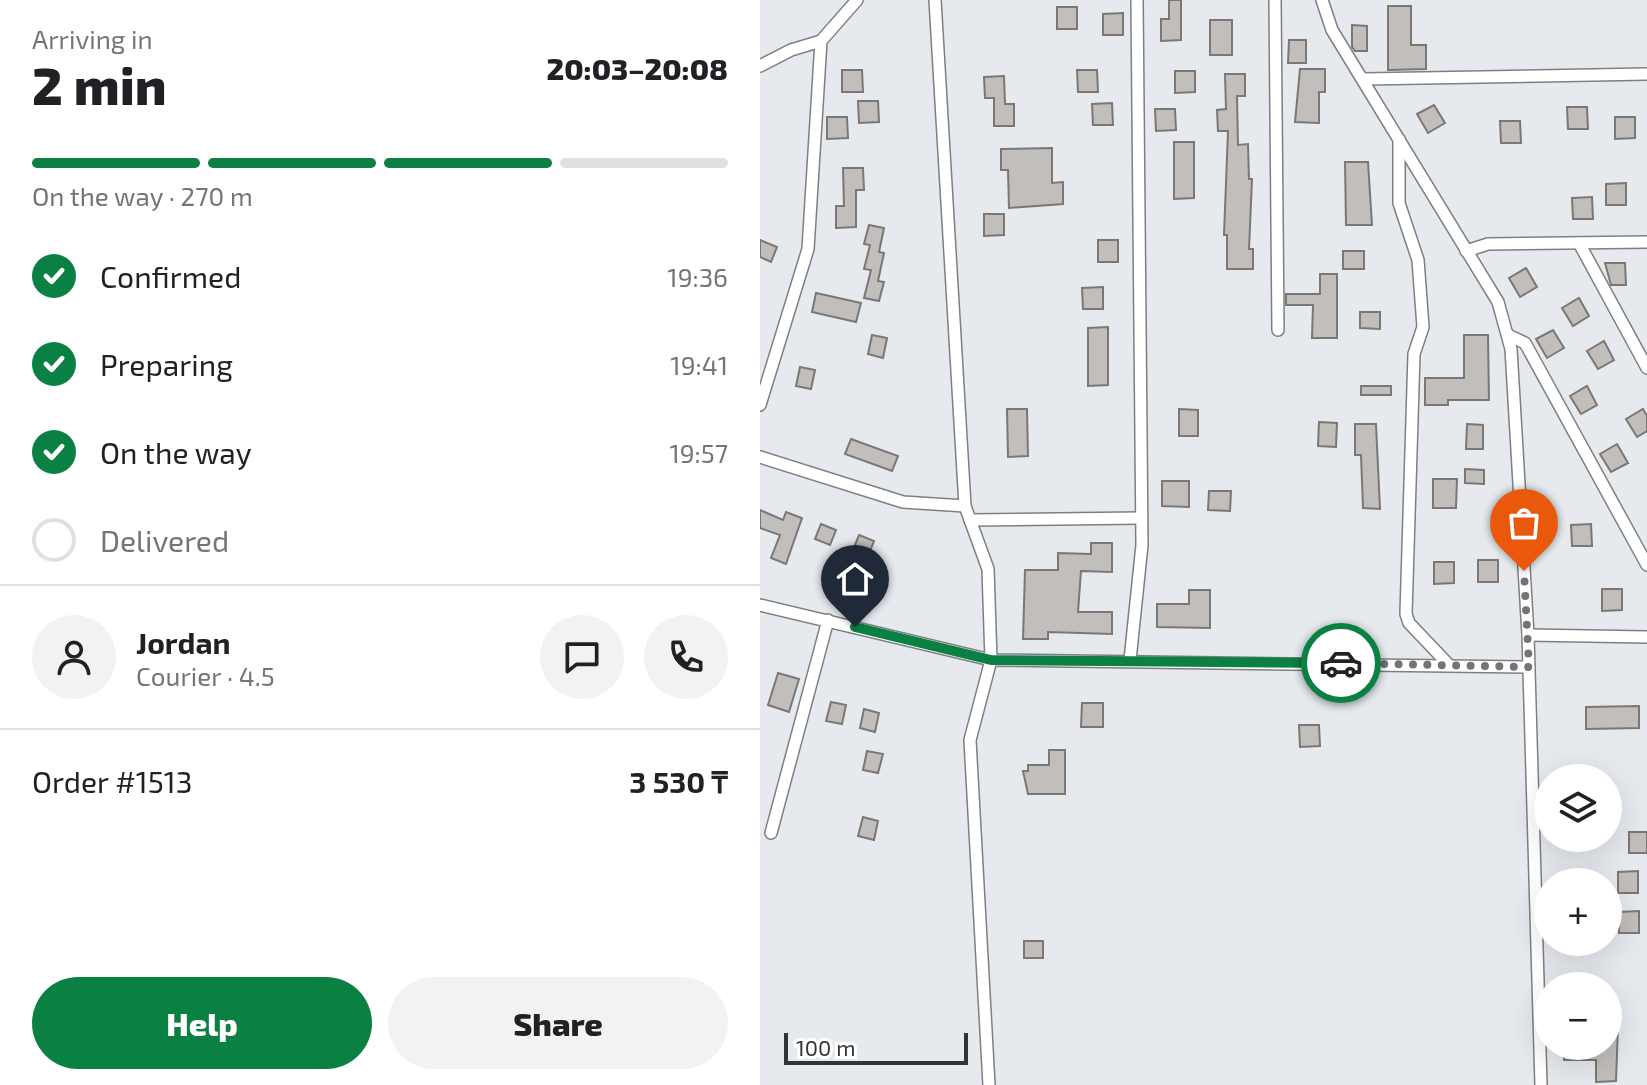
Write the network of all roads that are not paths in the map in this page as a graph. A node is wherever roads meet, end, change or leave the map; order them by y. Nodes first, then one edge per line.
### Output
1 (857, 0) edge
2 (935, 0) edge
3 (1137, 0) edge
4 (1275, 0) edge
5 (1322, 0) edge
6 (821, 41) junction
7 (760, 66) edge
8 (1647, 74) edge
9 (1364, 79) junction
10 (1399, 139) junction
11 (1647, 242) edge
12 (1579, 243) junction
13 (1466, 251) junction
14 (1278, 330) dead end
15 (1508, 335) junction
16 (1647, 368) edge
17 (760, 405) edge
18 (760, 457) edge
19 (965, 506) junction
20 (1141, 518) junction
21 (970, 520) junction
22 (1647, 565) edge
23 (760, 605) edge
24 (828, 620) junction
25 (1528, 635) junction
26 (1647, 637) edge
27 (991, 660) junction
28 (1130, 660) junction
29 (1448, 664) junction
30 (1529, 667) junction
31 (771, 833) dead end
32 (989, 1085) edge
33 (1541, 1085) edge

1 - 6 street
2 - 19 street
3 - 20 street
4 - 14 street
5 - 9 street
6 - 7 street
6 - 17 street
8 - 9 street
9 - 10 street
10 - 13 street
10 - 29 street
11 - 12 street
12 - 13 street
12 - 16 street
13 - 15 street
15 - 22 street
15 - 25 street
18 - 19 street
19 - 21 street
20 - 21 street
20 - 28 street
21 - 27 street
23 - 24 street
24 - 27 street
24 - 31 street
25 - 26 street
25 - 30 street
27 - 28 street
27 - 32 street
28 - 29 street
29 - 30 street
30 - 33 street

